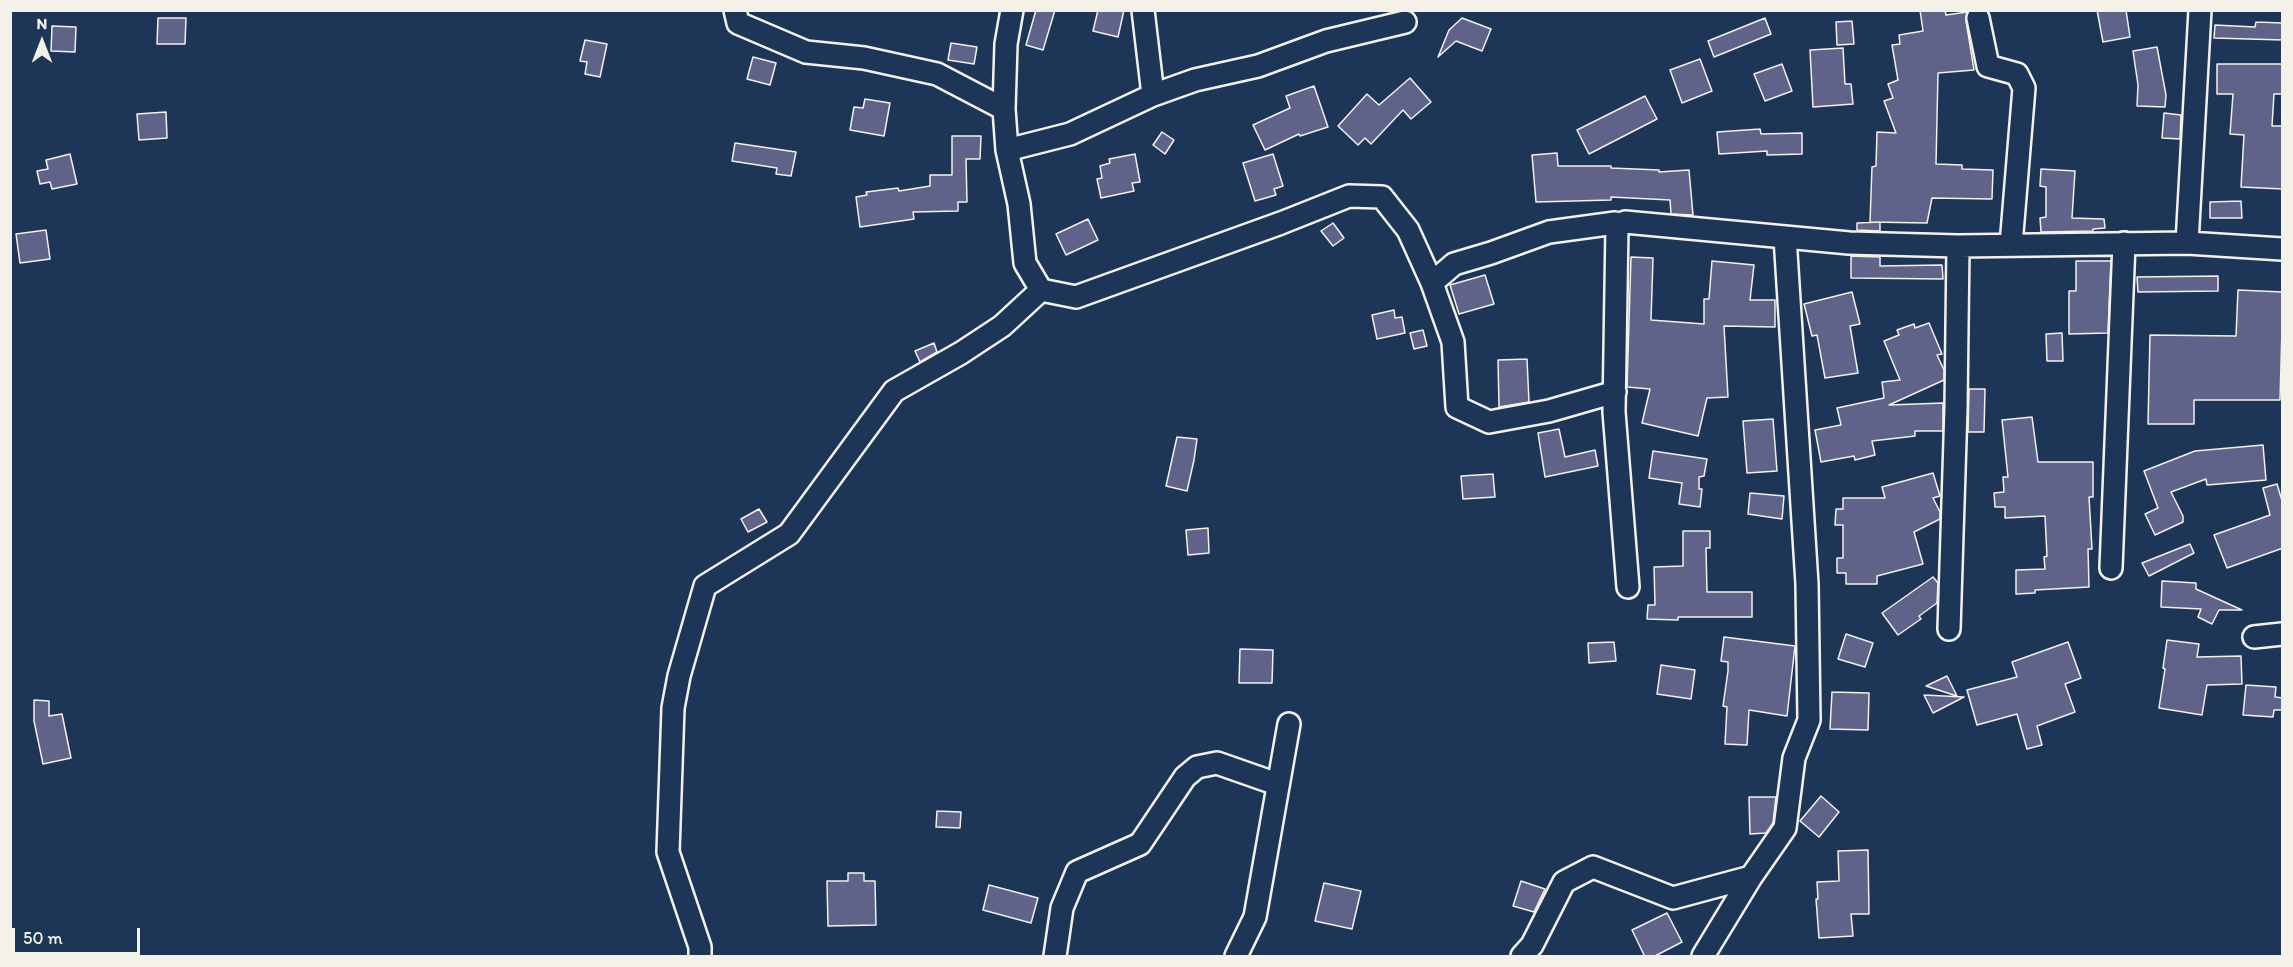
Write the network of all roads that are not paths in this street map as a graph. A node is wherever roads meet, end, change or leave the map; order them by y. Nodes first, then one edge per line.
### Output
1 (735, 10) edge
2 (1012, 10) edge
3 (1143, 10) edge
4 (2200, 10) edge
5 (1978, 18) dead end
6 (1405, 22) dead end
7 (1152, 95) junction
8 (1004, 115) junction
9 (1045, 141) junction
10 (1007, 150) junction
11 (1617, 227) junction
12 (1785, 237) junction
13 (2124, 243) junction
14 (2187, 243) junction
15 (2011, 245) junction
16 (1958, 246) junction
17 (2283, 249) edge
18 (1432, 283) junction
19 (1041, 290) junction
20 (1615, 392) junction
21 (2111, 568) dead end
22 (1628, 587) dead end
23 (1949, 629) dead end
24 (2283, 634) edge
25 (2254, 637) dead end
26 (1289, 724) dead end
27 (1277, 784) junction
28 (1751, 877) junction
29 (700, 957) edge
30 (1055, 957) edge
31 (1236, 957) edge
32 (1522, 957) edge
33 (1703, 957) edge

1 - 8 street
2 - 8 street
3 - 7 street
4 - 14 street
5 - 15 street
6 - 7 street
7 - 9 street
8 - 9 street
8 - 10 street
9 - 10 street
10 - 19 street
11 - 12 street
11 - 18 street
11 - 20 street
12 - 16 street
12 - 28 street
13 - 14 street
13 - 15 street
13 - 21 street
14 - 17 street
15 - 16 street
16 - 23 street
18 - 19 street
18 - 20 street
19 - 29 street
20 - 22 street
24 - 25 street
26 - 27 street
27 - 30 street
27 - 31 street
28 - 32 street
28 - 33 street

